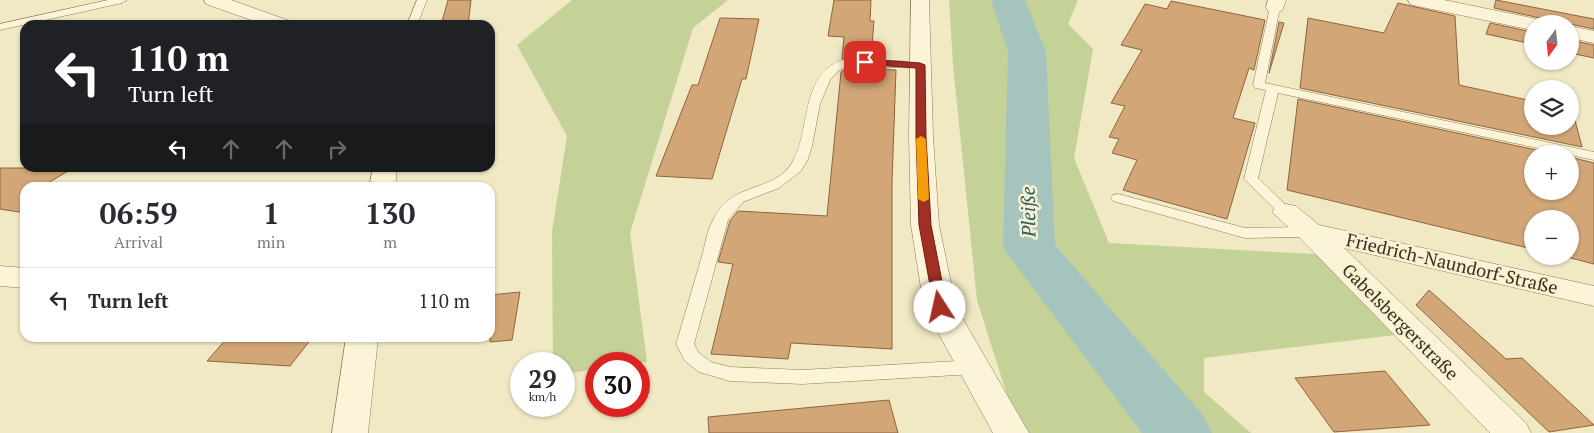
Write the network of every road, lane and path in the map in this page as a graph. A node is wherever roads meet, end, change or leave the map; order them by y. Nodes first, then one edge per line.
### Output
1 (122, 0) edge
2 (213, 0) edge
3 (421, 0) edge
4 (920, 0) edge
5 (1422, 0) edge
6 (1276, 3) edge
7 (32, 20) edge
8 (269, 20) edge
9 (414, 20) edge
10 (1524, 22) edge
11 (20, 23) edge
12 (0, 27) edge
13 (1579, 34) edge
14 (1594, 37) edge
15 (920, 65) junction
16 (1273, 88) junction
17 (1594, 156) edge
18 (1118, 198) dead end
19 (1286, 212) joint
20 (1310, 232) junction
21 (0, 276) edge
22 (20, 278) edge
23 (1594, 296) edge
24 (361, 342) edge
25 (974, 367) junction
26 (350, 433) edge
27 (1011, 433) edge
28 (1513, 433) edge

1 - 7 lane
2 - 8 street
3 - 9 lane
4 - 15 street
5 - 10 street
6 - 16 lane
11 - 12 lane
13 - 14 street
15 - 25 street
15 - 25 lane
16 - 17 lane
16 - 19 lane
18 - 20 lane
19 - 20 street, Gabelsbergerstraße
20 - 23 street, Friedrich-Naundorf-Straße
20 - 28 street, Gabelsbergerstraße
21 - 22 street
24 - 26 street
25 - 27 street

